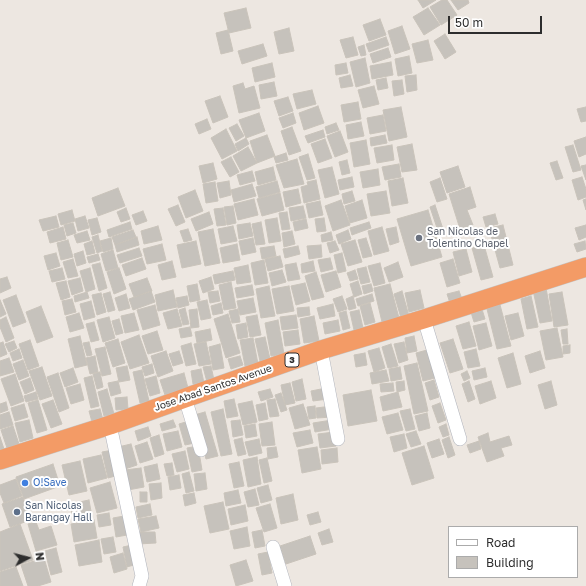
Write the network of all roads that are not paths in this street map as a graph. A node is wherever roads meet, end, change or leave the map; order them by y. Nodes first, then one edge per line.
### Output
1 (586, 267) edge
2 (424, 319) junction
3 (321, 350) junction
4 (184, 398) junction
5 (110, 425) junction
6 (338, 439) dead end
7 (460, 439) dead end
8 (201, 450) dead end
9 (0, 460) edge
10 (273, 547) dead end
11 (139, 586) edge
12 (285, 586) edge

1 - 2 highway, Jose Abad Santos Avenue / 3
2 - 3 highway, Jose Abad Santos Avenue / 3
2 - 7 street
3 - 4 highway, Jose Abad Santos Avenue / 3
3 - 6 street
4 - 5 highway, Jose Abad Santos Avenue / 3
4 - 8 street
5 - 9 highway, Jose Abad Santos Avenue / 3
5 - 11 street
10 - 12 street

